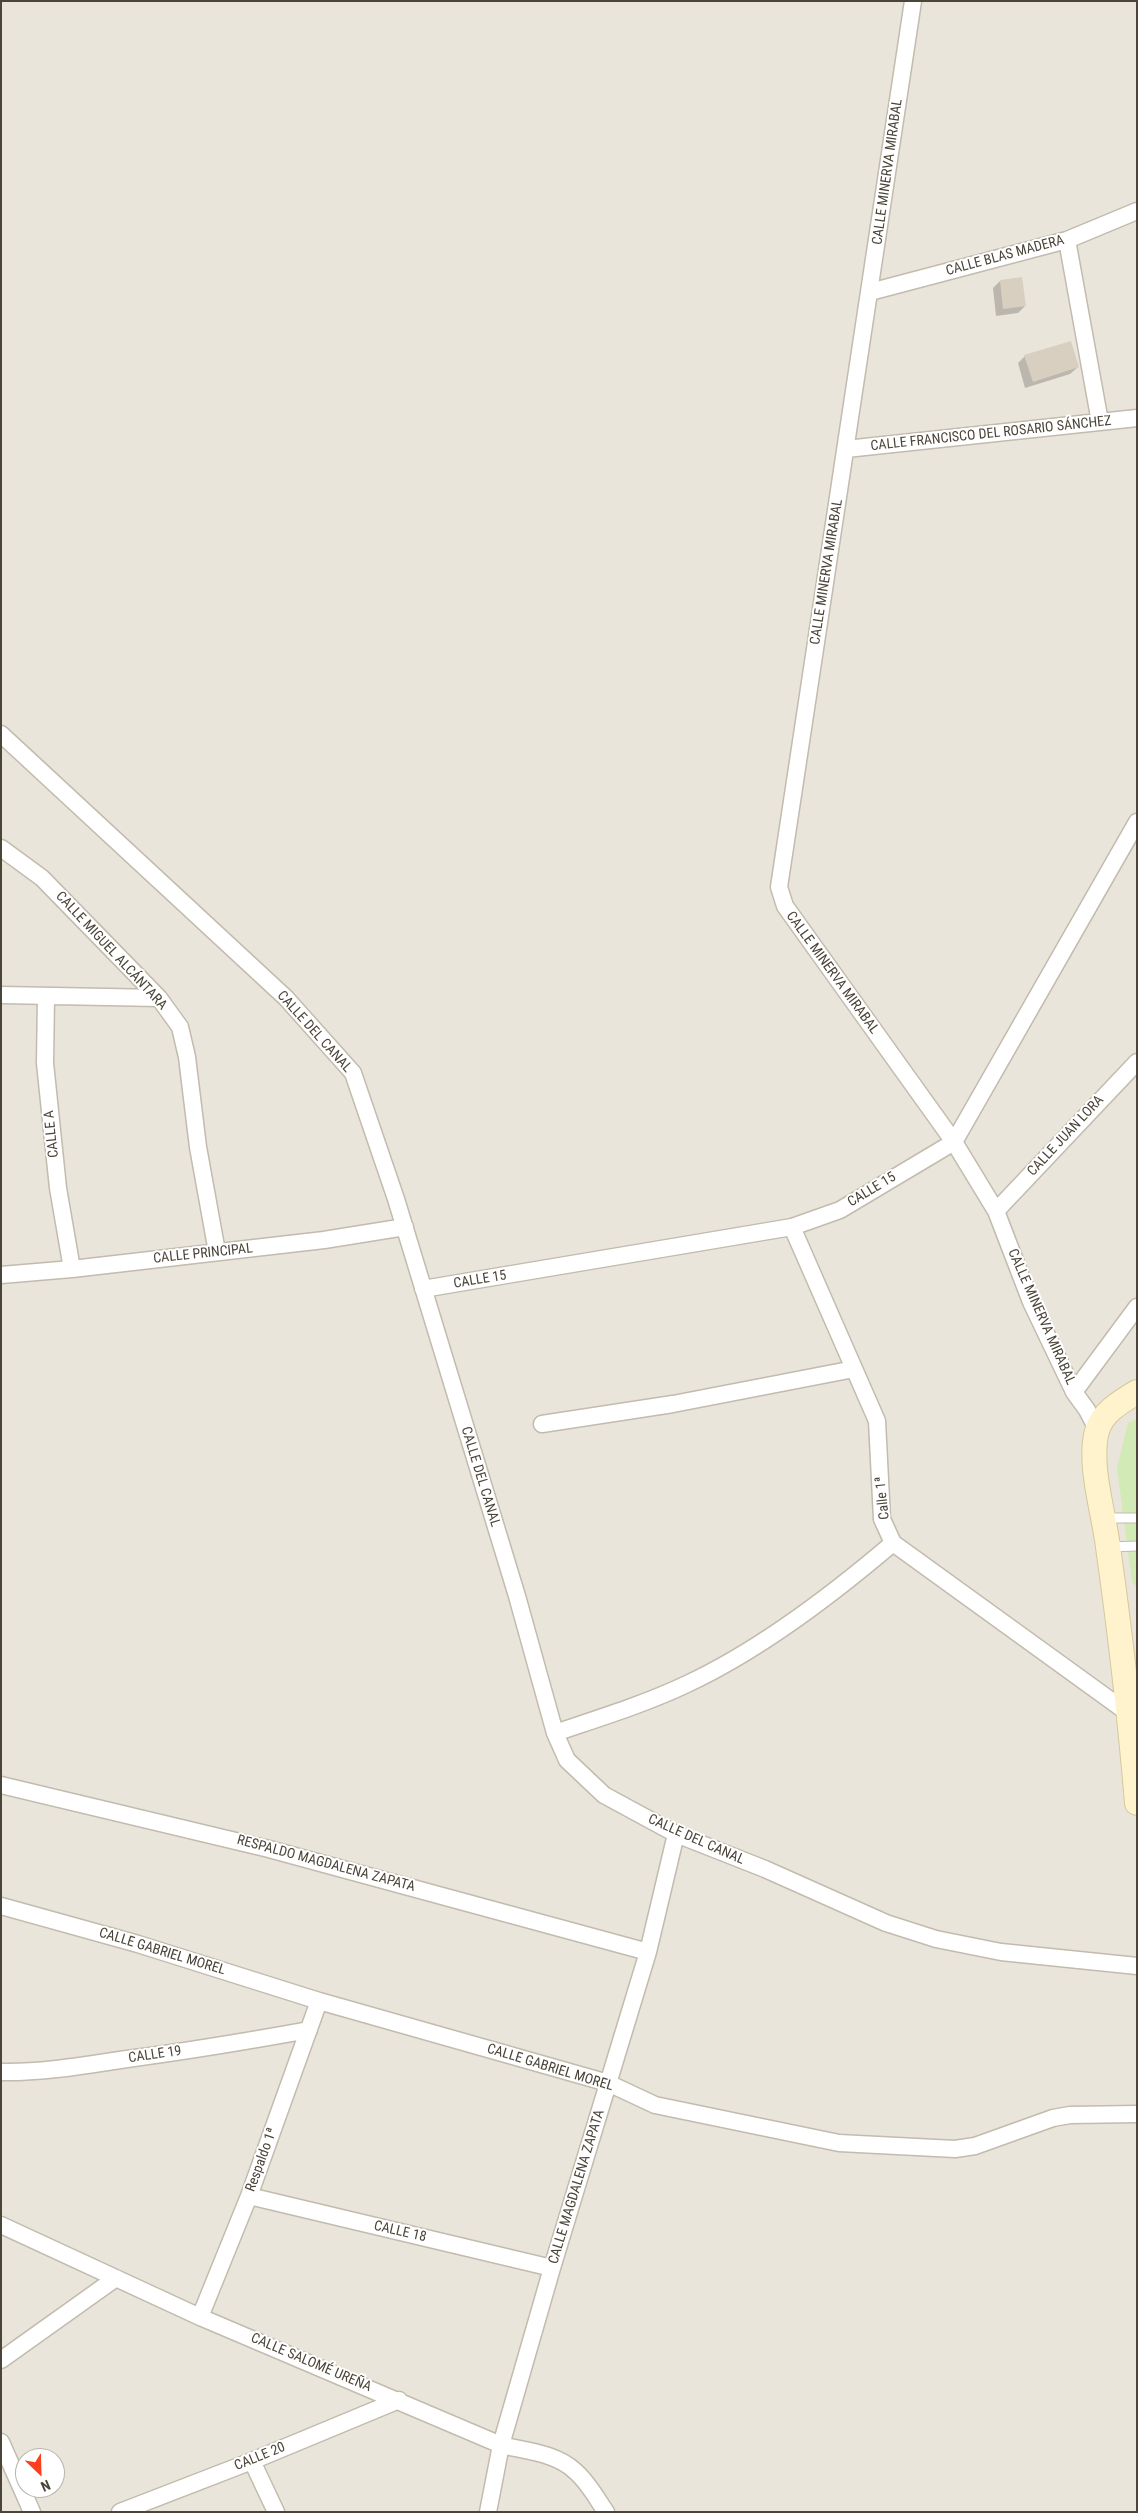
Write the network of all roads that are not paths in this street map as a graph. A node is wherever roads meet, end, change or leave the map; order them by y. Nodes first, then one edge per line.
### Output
1 (913, 1) edge
2 (1137, 211) edge
3 (1067, 240) junction
4 (870, 292) junction
5 (1137, 418) edge
6 (1100, 422) junction
7 (846, 450) junction
8 (1, 734) edge
9 (1137, 822) edge
10 (1, 848) edge
11 (1, 995) edge
12 (46, 997) junction
13 (159, 998) junction
14 (1137, 1062) edge
15 (954, 1142) junction
16 (996, 1211) junction
17 (405, 1227) junction
18 (792, 1227) junction
19 (217, 1252) junction
20 (72, 1269) junction
21 (1, 1275) edge
22 (423, 1289) junction
23 (1137, 1307) edge
24 (854, 1369) junction
25 (1074, 1392) junction
26 (1137, 1392) edge
27 (542, 1424) dead end
28 (1097, 1429) junction
29 (1104, 1518) junction
30 (1137, 1518) edge
31 (893, 1543) junction
32 (1137, 1546) edge
33 (1108, 1547) junction
34 (1133, 1718) edge
35 (555, 1733) junction
36 (1, 1784) edge
37 (1137, 1804) edge
38 (676, 1834) junction
39 (1, 1906) edge
40 (648, 1952) junction
41 (1137, 1966) edge
42 (320, 2001) junction
43 (309, 2030) junction
44 (1, 2072) edge
45 (608, 2083) junction
46 (1137, 2114) edge
47 (249, 2196) junction
48 (1, 2225) edge
49 (552, 2268) junction
50 (116, 2278) junction
51 (200, 2317) junction
52 (1, 2360) edge
53 (399, 2400) junction
54 (1, 2442) edge
55 (501, 2445) junction
56 (252, 2461) junction
57 (32, 2512) edge
58 (120, 2512) edge
59 (276, 2512) edge
60 (488, 2512) edge
61 (606, 2512) edge

1 - 4 street, CALLE MINERVA MIRABAL
2 - 3 street, CALLE BLAS MADERA
3 - 4 street, CALLE BLAS MADERA
3 - 6 street
4 - 7 street, CALLE MINERVA MIRABAL
5 - 6 street, CALLE FRANCISCO DEL ROSARIO SÁNCHEZ
6 - 7 street, CALLE FRANCISCO DEL ROSARIO SÁNCHEZ
7 - 15 street, CALLE MINERVA MIRABAL
8 - 17 street, CALLE DEL CANAL
9 - 15 street, CALLE 15
10 - 13 street, CALLE MIGUEL ALCÁNTARA
11 - 12 street
12 - 13 street
12 - 20 street, CALLE A
13 - 19 street, CALLE MIGUEL ALCÁNTARA
14 - 16 street, CALLE JUAN LORA
15 - 16 street, CALLE MINERVA MIRABAL
15 - 18 street, CALLE 15
16 - 25 street, CALLE MINERVA MIRABAL
17 - 19 street, CALLE PRINCIPAL
17 - 22 street, CALLE DEL CANAL
18 - 22 street, CALLE 15
18 - 24 street, Calle 1ª
19 - 20 street, CALLE PRINCIPAL
20 - 21 street, CALLE PRINCIPAL
22 - 35 street, CALLE DEL CANAL
23 - 25 street
24 - 27 street
24 - 31 street, Calle 1ª
25 - 28 street, CALLE MINERVA MIRABAL
26 - 28 street
28 - 29 street
29 - 30 lane
29 - 33 street
31 - 34 street, Calle 1ª
31 - 35 street
32 - 33 lane
33 - 34 street
34 - 37 street
35 - 38 street, CALLE DEL CANAL
36 - 40 street, RESPALDO MAGDALENA ZAPATA
38 - 40 street, CALLE MAGDALENA ZAPATA
38 - 41 street, CALLE DEL CANAL
39 - 42 street, CALLE GABRIEL MOREL
40 - 45 street, CALLE MAGDALENA ZAPATA
42 - 43 street, Respaldo 1ª
42 - 45 street, CALLE GABRIEL MOREL
43 - 44 street, CALLE 19
43 - 47 street, Respaldo 1ª
45 - 46 street, CALLE GABRIEL MOREL
45 - 49 street, CALLE MAGDALENA ZAPATA
47 - 49 street, CALLE 18
47 - 51 street, Respaldo 1ª
48 - 50 street, CALLE SALOMÉ UREÑA
49 - 55 street, CALLE MAGDALENA ZAPATA
50 - 51 street, CALLE SALOMÉ UREÑA
50 - 52 street
51 - 53 street, CALLE SALOMÉ UREÑA
53 - 55 street, CALLE SALOMÉ UREÑA
53 - 56 street, CALLE 20
54 - 57 street
55 - 60 street, CALLE MAGDALENA ZAPATA
55 - 61 street, CALLE SALOMÉ UREÑA
56 - 58 street, CALLE 20
56 - 59 street

